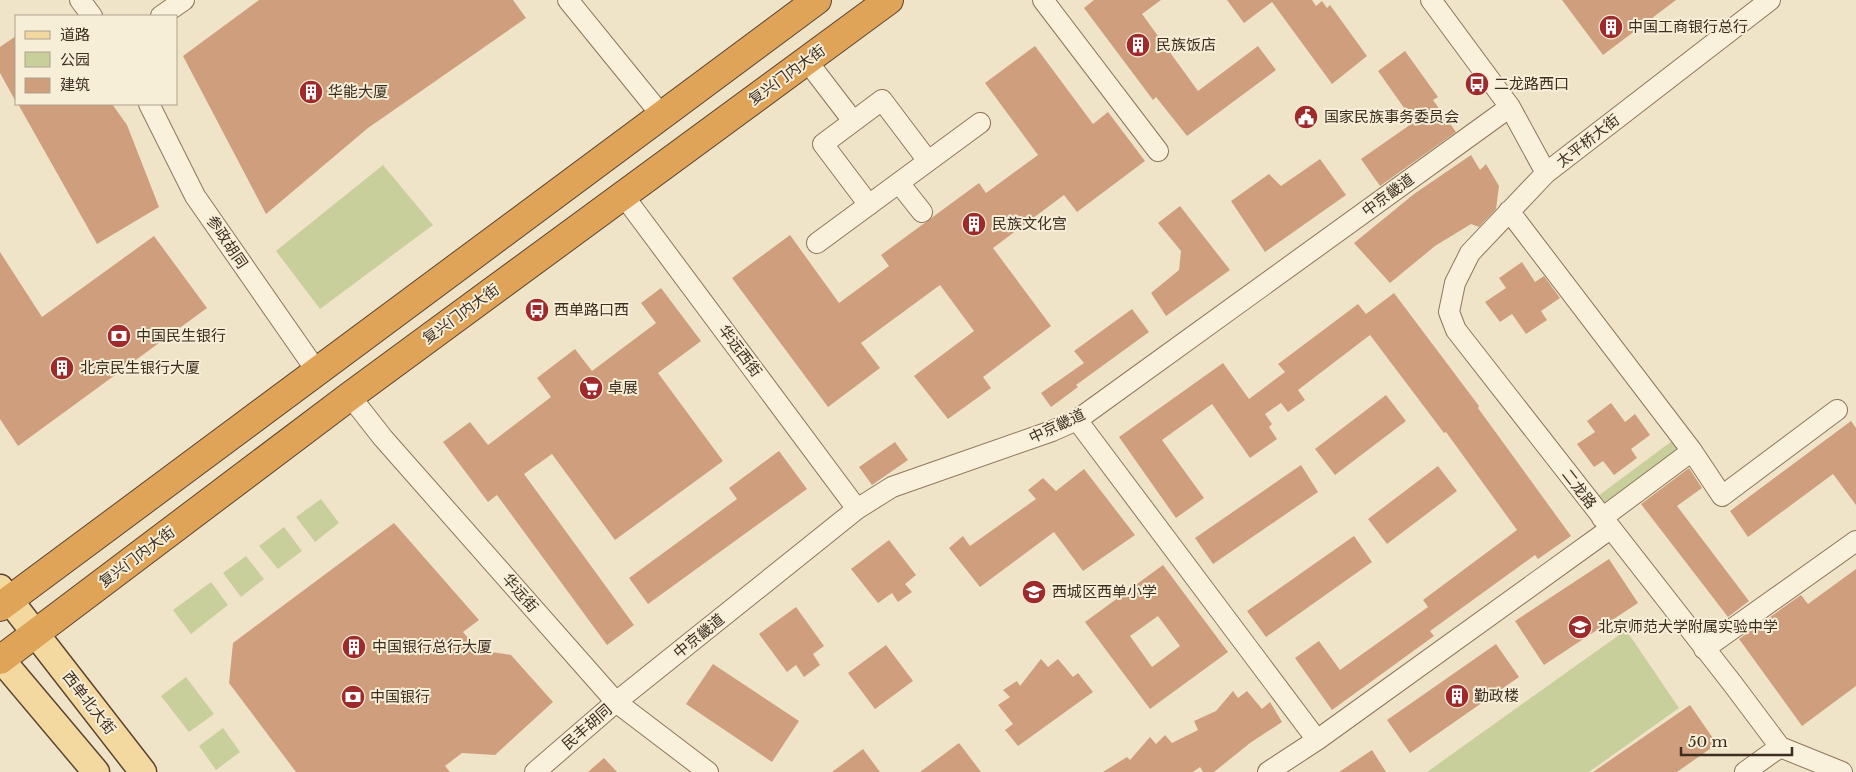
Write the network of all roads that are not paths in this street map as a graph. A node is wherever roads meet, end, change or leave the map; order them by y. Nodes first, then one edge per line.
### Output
1 (80, 0) edge
2 (184, 0) edge
3 (568, 0) edge
4 (818, 0) edge
5 (890, 0) edge
6 (1043, 0) edge
7 (1431, 0) edge
8 (1770, 0) edge
9 (91, 15) edge
10 (162, 15) edge
11 (807, 61) junction
12 (150, 105) edge
13 (1510, 107) junction
14 (663, 117) junction
15 (853, 121) junction
16 (980, 122) dead end
17 (1158, 151) dead end
18 (928, 161) junction
19 (1546, 173) junction
20 (899, 183) junction
21 (623, 195) junction
22 (869, 205) junction
23 (1509, 211) junction
24 (922, 212) dead end
25 (817, 243) dead end
26 (318, 373) junction
27 (350, 396) junction
28 (1837, 410) dead end
29 (1077, 420) junction
30 (1692, 451) junction
31 (857, 509) junction
32 (1606, 523) junction
33 (1856, 541) edge
34 (3, 598) edge
35 (36, 633) junction
36 (1704, 649) junction
37 (0, 659) edge
38 (616, 702) junction
39 (1317, 740) junction
40 (1780, 747) junction
41 (1856, 762) edge
42 (96, 772) edge
43 (143, 772) edge
44 (535, 772) edge
45 (708, 772) edge
46 (1268, 772) edge
47 (1745, 772) edge
48 (1842, 772) edge

1 - 9 street
2 - 10 street
3 - 14 street
4 - 14 highway
5 - 11 highway, 复兴门内大街
6 - 17 street
7 - 13 street, 太平桥大街
8 - 19 street, 太平桥大街
11 - 15 street
11 - 21 highway, 复兴门内大街
12 - 26 street, 参政胡同
13 - 19 street, 太平桥大街
13 - 29 street, 中京畿道
14 - 26 highway
15 - 18 street
15 - 22 street
16 - 18 street
18 - 20 street
19 - 23 street, 二龙路
20 - 22 street
20 - 24 street
21 - 27 highway, 复兴门内大街
21 - 31 street, 华远西街
22 - 25 street
23 - 30 street
23 - 32 street, 二龙路
26 - 34 highway
27 - 35 highway, 复兴门内大街
27 - 38 street, 华远街
28 - 30 street
29 - 31 street, 中京畿道
29 - 39 street
30 - 32 street
31 - 38 street, 中京畿道
32 - 36 street, 二龙路
32 - 39 street
33 - 36 street
34 - 35 main road, 西单北大街
35 - 37 highway, 复兴门内大街
35 - 43 main road, 西单北大街
36 - 40 street, 二龙路
37 - 42 main road
38 - 44 street, 民丰胡同
38 - 45 street, 华远街
39 - 46 street
40 - 47 street
40 - 48 street
41 - 48 street

